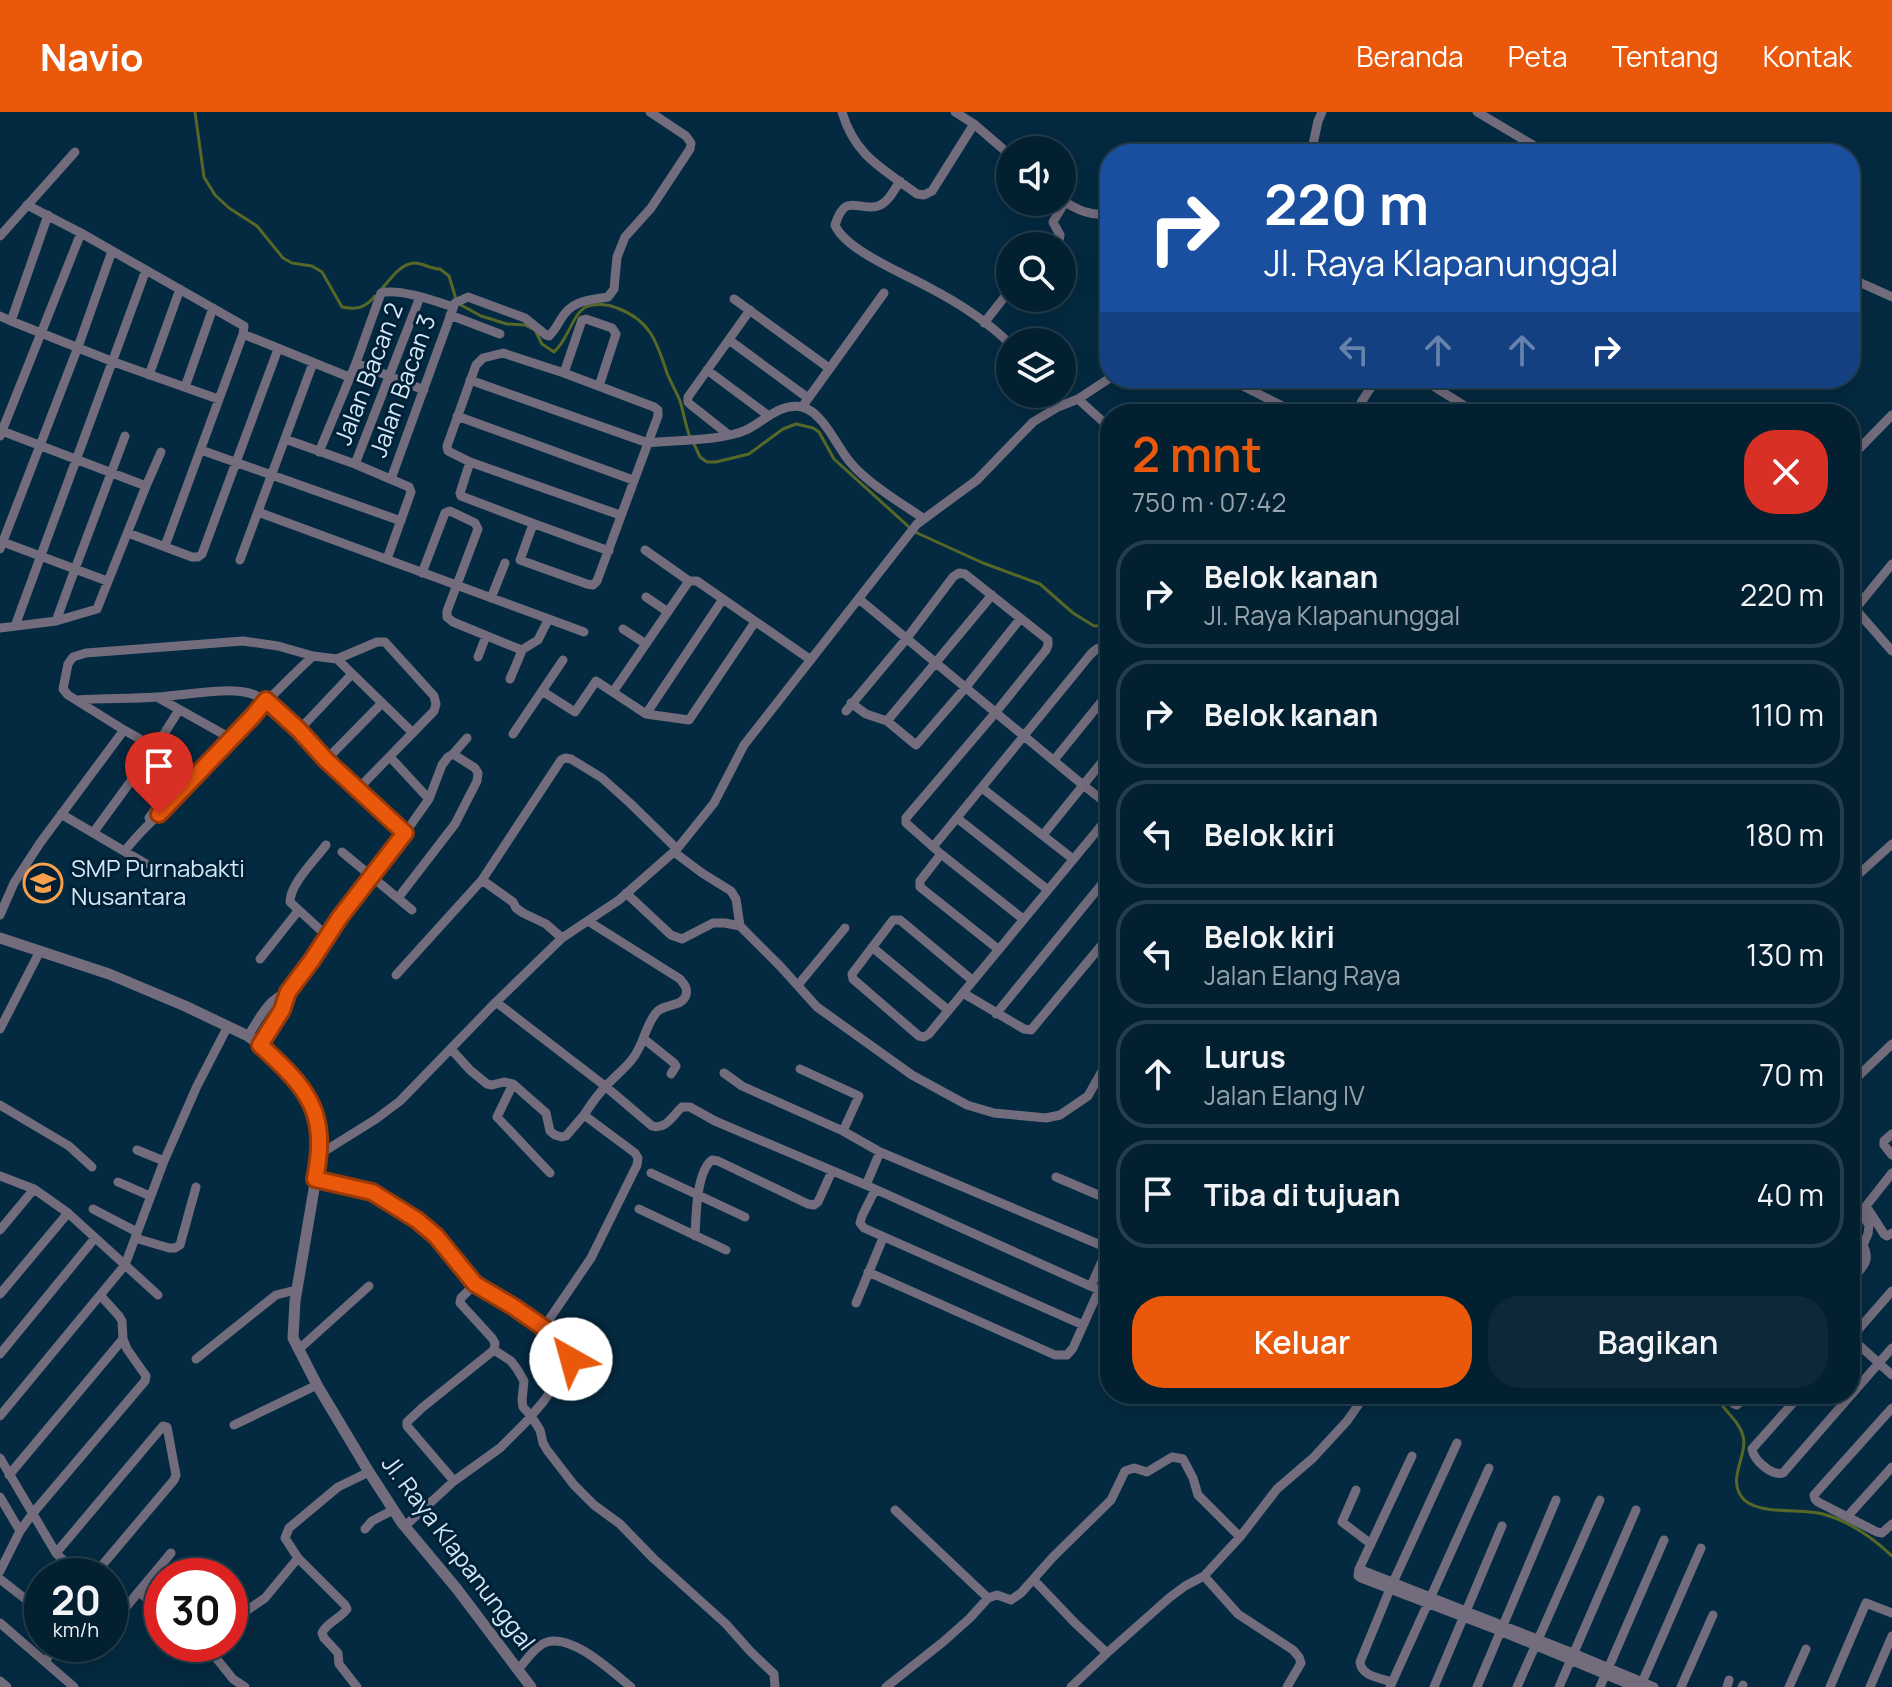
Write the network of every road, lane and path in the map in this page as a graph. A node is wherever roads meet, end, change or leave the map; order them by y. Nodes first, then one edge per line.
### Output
1 (650, 112) edge
2 (842, 112) edge
3 (955, 112) edge
4 (1322, 112) edge
5 (1477, 112) edge
6 (974, 124) junction
7 (996, 143) edge
8 (1313, 144) edge
9 (1531, 144) edge
10 (75, 152) dead end
11 (900, 181) junction
12 (27, 205) junction
13 (1076, 207) edge
14 (1100, 214) edge
15 (48, 215) junction
16 (81, 233) junction
17 (0, 236) edge
18 (112, 251) junction
19 (146, 270) junction
20 (1860, 283) edge
21 (180, 289) junction
22 (884, 293) dead end
23 (420, 297) junction
24 (1892, 297) edge
25 (734, 299) dead end
26 (455, 306) junction
27 (213, 308) junction
28 (996, 308) edge
29 (750, 310) junction
30 (0, 316) edge
31 (11, 321) junction
32 (984, 323) junction
33 (40, 333) junction
34 (996, 333) edge
35 (243, 334) junction
36 (500, 334) dead end
37 (729, 340) junction
38 (78, 347) junction
39 (278, 349) junction
40 (111, 361) junction
41 (313, 363) junction
42 (356, 363) junction
43 (829, 368) junction
44 (707, 370) junction
45 (564, 373) junction
46 (149, 375) junction
47 (349, 377) junction
48 (390, 377) junction
49 (470, 380) junction
50 (1100, 385) edge
51 (599, 386) junction
52 (185, 387) junction
53 (1247, 388) edge
54 (1436, 388) edge
55 (424, 390) junction
56 (218, 399) junction
57 (1078, 399) joint
58 (805, 402) junction
59 (1278, 404) edge
60 (1462, 404) edge
61 (1056, 408) edge
62 (1892, 415) edge
63 (457, 416) junction
64 (769, 416) junction
65 (1100, 419) edge
66 (1, 434) edge
67 (729, 435) junction
68 (125, 436) dead end
69 (285, 439) junction
70 (648, 443) junction
71 (40, 446) junction
72 (1860, 448) edge
73 (201, 450) junction
74 (161, 452) dead end
75 (319, 452) junction
76 (75, 459) junction
77 (237, 462) junction
78 (470, 462) junction
79 (355, 464) junction
80 (110, 472) junction
81 (272, 474) junction
82 (391, 479) junction
83 (633, 480) junction
84 (146, 486) junction
85 (461, 496) junction
86 (450, 511) junction
87 (258, 512) junction
88 (620, 515) junction
89 (401, 521) junction
90 (920, 521) junction
91 (532, 523) junction
92 (128, 533) junction
93 (1, 544) edge
94 (165, 546) junction
95 (645, 550) dead end
96 (609, 551) junction
97 (39, 556) junction
98 (387, 559) junction
99 (240, 560) dead end
100 (505, 563) dead end
101 (1892, 564) edge
102 (75, 569) junction
103 (422, 573) junction
104 (107, 581) junction
105 (689, 581) junction
106 (457, 586) junction
107 (992, 595) junction
108 (646, 597) dead end
109 (491, 598) junction
110 (1860, 598) edge
111 (723, 599) junction
112 (859, 599) junction
113 (668, 612) junction
114 (1860, 613) edge
115 (1020, 619) junction
116 (548, 620) junction
117 (56, 621) junction
118 (755, 622) junction
119 (15, 626) junction
120 (0, 628) edge
121 (623, 629) dead end
122 (584, 632) dead end
123 (486, 636) junction
124 (907, 638) junction
125 (646, 644) junction
126 (1100, 648) edge
127 (520, 651) junction
128 (1892, 651) edge
129 (313, 656) junction
130 (478, 657) dead end
131 (337, 659) junction
132 (563, 660) dead end
133 (811, 660) junction
134 (936, 663) junction
135 (352, 674) junction
136 (510, 679) dead end
137 (966, 687) junction
138 (542, 691) junction
139 (613, 692) junction
140 (157, 697) junction
141 (77, 700) junction
142 (266, 700) junction
143 (382, 703) junction
144 (1100, 703) edge
145 (179, 710) junction
146 (996, 712) junction
147 (646, 714) junction
148 (887, 721) junction
149 (124, 730) junction
150 (299, 730) junction
151 (413, 733) junction
152 (513, 734) dead end
153 (1025, 735) junction
154 (467, 738) dead end
155 (232, 739) junction
156 (155, 748) junction
157 (453, 754) junction
158 (390, 757) junction
159 (326, 760) junction
160 (1054, 760) junction
161 (1100, 764) edge
162 (186, 765) junction
163 (199, 772) junction
164 (1083, 785) junction
165 (982, 788) junction
166 (358, 789) junction
167 (1100, 798) edge
168 (429, 799) junction
169 (61, 814) junction
170 (957, 818) junction
171 (1100, 827) edge
172 (141, 831) junction
173 (93, 833) junction
174 (405, 833) junction
175 (1043, 835) junction
176 (1892, 844) edge
177 (326, 845) dead end
178 (937, 850) junction
179 (125, 851) junction
180 (675, 851) junction
181 (342, 852) dead end
182 (1073, 859) junction
183 (146, 864) dead end
184 (1860, 873) edge
185 (370, 877) junction
186 (482, 880) junction
187 (1100, 886) edge
188 (1048, 890) junction
189 (626, 893) junction
190 (398, 898) junction
191 (412, 910) dead end
192 (298, 911) junction
193 (0, 915) edge
194 (1023, 919) junction
195 (588, 921) junction
196 (740, 926) junction
197 (845, 928) dead end
198 (327, 936) junction
199 (0, 938) edge
200 (562, 938) junction
201 (872, 947) junction
202 (1100, 947) edge
203 (998, 949) junction
204 (40, 951) junction
205 (260, 959) dead end
206 (396, 975) dead end
207 (972, 980) junction
208 (798, 985) junction
209 (288, 992) junction
210 (963, 993) junction
211 (496, 1002) junction
212 (948, 1010) junction
213 (996, 1014) junction
214 (228, 1026) junction
215 (0, 1029) edge
216 (248, 1036) junction
217 (644, 1039) junction
218 (1892, 1044) edge
219 (260, 1045) junction
220 (451, 1049) junction
221 (800, 1069) dead end
222 (724, 1073) dead end
223 (671, 1074) dead end
224 (1860, 1074) edge
225 (1100, 1075) edge
226 (513, 1084) junction
227 (605, 1086) junction
228 (0, 1105) edge
229 (584, 1115) junction
230 (843, 1131) junction
231 (1892, 1134) edge
232 (137, 1150) dead end
233 (880, 1152) junction
234 (320, 1154) junction
235 (1892, 1155) edge
236 (164, 1161) junction
237 (92, 1167) dead end
238 (832, 1171) junction
239 (550, 1173) dead end
240 (651, 1173) dead end
241 (1892, 1173) edge
242 (0, 1176) edge
243 (1056, 1177) dead end
244 (315, 1179) junction
245 (118, 1182) dead end
246 (196, 1187) dead end
247 (871, 1188) junction
248 (34, 1189) junction
249 (698, 1195) junction
250 (150, 1196) junction
251 (1100, 1196) edge
252 (93, 1209) dead end
253 (639, 1209) dead end
254 (1860, 1211) edge
255 (68, 1213) junction
256 (745, 1217) dead end
257 (0, 1230) edge
258 (1892, 1233) edge
259 (136, 1235) junction
260 (695, 1236) junction
261 (95, 1238) junction
262 (883, 1238) junction
263 (1100, 1242) edge
264 (726, 1250) dead end
265 (125, 1265) junction
266 (1860, 1269) edge
267 (868, 1272) junction
268 (1100, 1273) edge
269 (475, 1284) junction
270 (369, 1286) dead end
271 (1095, 1288) junction
272 (296, 1290) junction
273 (1100, 1290) edge
274 (1892, 1291) edge
275 (0, 1294) edge
276 (100, 1295) junction
277 (158, 1295) dead end
278 (856, 1303) dead end
279 (1083, 1325) junction
280 (544, 1327) junction
281 (1860, 1327) edge
282 (123, 1339) junction
283 (1860, 1347) edge
284 (1892, 1348) edge
285 (298, 1350) junction
286 (494, 1350) junction
287 (0, 1354) edge
288 (196, 1359) dead end
289 (1879, 1363) junction
290 (1892, 1375) edge
291 (317, 1385) junction
292 (1860, 1385) edge
293 (1359, 1404) edge
294 (1792, 1404) edge
295 (1843, 1404) edge
296 (1892, 1408) edge
297 (0, 1416) edge
298 (531, 1416) junction
299 (234, 1425) dead end
300 (1457, 1443) dead end
301 (1412, 1456) dead end
302 (0, 1458) edge
303 (1892, 1467) edge
304 (1489, 1468) dead end
305 (369, 1472) junction
306 (9, 1475) junction
307 (454, 1481) junction
308 (1356, 1490) dead end
309 (0, 1497) edge
310 (1556, 1500) dead end
311 (1600, 1500) dead end
312 (393, 1510) junction
313 (895, 1510) dead end
314 (1636, 1510) dead end
315 (33, 1513) junction
316 (1847, 1517) junction
317 (1892, 1524) edge
318 (405, 1526) junction
319 (1502, 1526) dead end
320 (365, 1529) dead end
321 (20, 1531) junction
322 (1240, 1537) junction
323 (1664, 1540) dead end
324 (1371, 1544) junction
325 (1701, 1548) dead end
326 (56, 1553) junction
327 (171, 1553) dead end
328 (61, 1558) edge
329 (108, 1558) edge
330 (298, 1558) junction
331 (0, 1571) edge
332 (1204, 1576) junction
333 (0, 1579) edge
334 (1034, 1580) junction
335 (1392, 1585) junction
336 (139, 1592) junction
337 (144, 1596) edge
338 (24, 1598) edge
339 (988, 1598) junction
340 (1429, 1600) junction
341 (128, 1605) edge
342 (248, 1610) edge
343 (1892, 1613) edge
344 (1466, 1614) junction
345 (1713, 1615) dead end
346 (0, 1623) edge
347 (1501, 1628) junction
348 (1892, 1636) edge
349 (1536, 1642) junction
350 (24, 1643) edge
351 (1806, 1649) dead end
352 (1107, 1653) junction
353 (1572, 1656) junction
354 (46, 1662) edge
355 (219, 1662) edge
356 (518, 1669) junction
357 (1606, 1671) junction
358 (0, 1681) edge
359 (1391, 1685) edge
360 (1639, 1685) edge
361 (7, 1687) edge
362 (74, 1687) edge
363 (245, 1687) edge
364 (357, 1687) edge
365 (531, 1687) edge
366 (631, 1687) edge
367 (775, 1687) edge
368 (886, 1687) edge
369 (1071, 1687) edge
370 (1287, 1687) edge
371 (1434, 1687) edge
372 (1477, 1687) edge
373 (1517, 1687) edge
374 (1559, 1687) edge
375 (1600, 1687) edge
376 (1654, 1687) edge
377 (1681, 1687) edge
378 (1789, 1687) edge
379 (1830, 1687) edge
380 (1870, 1687) edge

1 - 26 street
2 - 11 street
3 - 6 street
4 - 8 street
5 - 9 street
6 - 7 street
6 - 11 street
10 - 12 street
11 - 32 street
12 - 15 street
12 - 17 street
13 - 14 street
15 - 16 street
15 - 31 street
16 - 18 street
16 - 33 street
18 - 19 street
18 - 38 street
19 - 21 street
19 - 40 street
20 - 24 street
21 - 27 street
21 - 46 street
22 - 43 street
23 - 26 street
23 - 42 street
23 - 48 street, Jalan Bacan 2
25 - 29 street
26 - 36 street
26 - 55 street, Jalan Bacan 3
27 - 35 street
27 - 52 street
28 - 32 street
29 - 37 street
29 - 43 street
30 - 31 street
31 - 33 street
32 - 34 street
33 - 38 street
33 - 66 street
35 - 39 street
35 - 56 street
37 - 44 street
37 - 58 street
38 - 40 street
38 - 71 street
39 - 41 street
39 - 77 street
40 - 46 street
40 - 76 street
41 - 47 street
41 - 69 street
42 - 47 street
42 - 48 street
43 - 58 street
44 - 64 street
44 - 67 street
45 - 49 street
45 - 51 street
45 - 51 street
46 - 52 street
47 - 75 street
48 - 55 street
48 - 79 street, Jalan Bacan 2
49 - 63 street
49 - 70 street
50 - 57 street
51 - 70 street
52 - 56 street
53 - 59 street
54 - 60 street
55 - 82 street, Jalan Bacan 3
56 - 73 street
57 - 65 street
58 - 64 street
58 - 90 street
61 - 90 street
62 - 72 street
63 - 78 street
63 - 83 street
64 - 67 street
66 - 71 street
67 - 70 street
68 - 80 street
69 - 75 street
69 - 81 street
70 - 83 street
71 - 76 street
71 - 93 street
73 - 77 street
73 - 94 street
74 - 84 street
75 - 79 street
76 - 80 street
76 - 97 street
77 - 81 street
77 - 94 street
78 - 85 street
78 - 88 street
79 - 82 street
80 - 84 street
80 - 102 street
81 - 87 street
81 - 89 street
82 - 89 street
83 - 88 street
84 - 92 street
85 - 86 street
85 - 91 street
86 - 103 street
86 - 106 street
87 - 98 street
87 - 99 street
88 - 96 street
89 - 98 street
90 - 112 street
91 - 96 street
91 - 96 street
92 - 94 street
92 - 104 street
93 - 97 street
95 - 105 street
97 - 102 street
97 - 119 street
98 - 103 street
100 - 109 street
101 - 110 street
102 - 104 street
102 - 117 street
103 - 106 street
104 - 117 street
105 - 111 street
105 - 113 street
106 - 109 street
106 - 123 street
107 - 115 street
107 - 124 street
107 - 134 street
108 - 113 street
109 - 116 street
111 - 118 street
111 - 147 street
112 - 124 street
112 - 133 street
113 - 125 street
114 - 128 street
115 - 137 street
115 - 146 street
116 - 122 street
116 - 127 street
117 - 119 street
118 - 133 street
118 - 147 street
119 - 120 street
121 - 125 street
123 - 127 street
123 - 130 street
124 - 134 street
124 - 148 street
125 - 139 street
126 - 153 street
127 - 136 street
129 - 131 street
129 - 141 street
129 - 142 street
131 - 135 street
131 - 151 street
132 - 138 street
133 - 180 street
134 - 137 street
134 - 148 street
135 - 143 street
135 - 150 street
137 - 146 street
137 - 148 street
138 - 139 street
138 - 152 street
139 - 147 street
140 - 141 street
140 - 142 street
140 - 145 street
141 - 149 street
142 - 150 street
142 - 155 street
143 - 151 street
143 - 159 street
144 - 160 street
145 - 155 street
145 - 156 street
146 - 153 street
146 - 178 street
149 - 156 street
149 - 169 street
150 - 159 street
151 - 158 street
153 - 160 street
153 - 165 street
154 - 157 street
155 - 163 street
156 - 162 street
156 - 173 street
157 - 168 street
157 - 190 street
158 - 166 street
158 - 168 street
159 - 166 street
160 - 164 street
161 - 164 street
162 - 163 street
162 - 172 street
163 - 172 street
164 - 167 street
164 - 175 street
165 - 170 street
165 - 175 street
166 - 174 street
168 - 174 street
169 - 173 street
169 - 193 street
170 - 178 street
170 - 188 street
171 - 182 street
172 - 179 street
173 - 179 street
174 - 185 street
175 - 182 street
176 - 184 street
177 - 192 street
178 - 194 street
178 - 203 street
179 - 183 street
180 - 186 street
180 - 189 street
180 - 196 street
181 - 185 street
182 - 188 street
185 - 190 street
185 - 198 street
186 - 200 street
186 - 206 street
187 - 213 street
188 - 194 street
189 - 195 street
189 - 196 street
190 - 191 street
192 - 198 street
192 - 205 street
194 - 203 street
195 - 200 street
195 - 217 street
196 - 208 street
197 - 208 street
198 - 209 street
199 - 204 street, Jl. Raya Klapanunggal
200 - 211 street
201 - 207 street
201 - 212 street
201 - 212 street
202 - 213 street
203 - 207 street
204 - 214 street, Jl. Raya Klapanunggal
204 - 215 street
207 - 210 street
208 - 225 street
209 - 216 street
209 - 219 street
210 - 212 street
210 - 213 street
211 - 220 street
211 - 227 street
214 - 216 street, Jl. Raya Klapanunggal
214 - 236 street
216 - 219 street, Jl. Raya Klapanunggal
217 - 223 street
217 - 227 street
218 - 224 street
219 - 234 street, Jl. Raya Klapanunggal
220 - 226 street
220 - 234 street
221 - 230 street
222 - 230 street
226 - 229 street
226 - 239 street
227 - 229 street
227 - 238 street
228 - 237 street
229 - 280 street
230 - 233 street
231 - 235 street
232 - 236 street
233 - 247 street
233 - 263 street
234 - 244 street, Jl. Raya Klapanunggal
236 - 250 street
238 - 247 street
238 - 249 street
240 - 249 street
241 - 258 street
242 - 248 street
243 - 251 street
244 - 269 street
244 - 272 street, Jl. Raya Klapanunggal
245 - 250 street
246 - 259 street
247 - 262 street
247 - 271 street
248 - 255 street
248 - 257 street
249 - 256 street
249 - 260 street
250 - 259 street
252 - 259 street
253 - 260 street
254 - 266 street
255 - 261 street
255 - 275 street
259 - 265 street
260 - 264 street
261 - 265 street
261 - 287 street
262 - 267 street
262 - 279 street
265 - 276 street
265 - 277 street
267 - 278 street
267 - 279 street
268 - 271 street
269 - 280 street
269 - 286 street
270 - 285 street
271 - 273 street
271 - 279 street
272 - 285 street, Jl. Raya Klapanunggal
272 - 288 street
274 - 281 street
276 - 282 street
276 - 297 street
280 - 298 street
282 - 306 street
282 - 315 street
283 - 289 street
284 - 289 street
285 - 291 street, Jl. Raya Klapanunggal
286 - 298 street
286 - 307 street
289 - 290 street
289 - 292 street
291 - 299 street
291 - 305 street, Jl. Raya Klapanunggal
293 - 322 street
294 - 295 street
296 - 316 street
298 - 307 street
298 - 367 street
300 - 335 street
301 - 324 street
302 - 306 street
303 - 316 street
304 - 340 street
305 - 312 street, Jl. Raya Klapanunggal
305 - 330 street
306 - 315 street
307 - 318 street
308 - 324 street
309 - 321 street
310 - 347 street
311 - 349 street
312 - 318 street, Jl. Raya Klapanunggal
312 - 320 street
313 - 339 street
314 - 353 street
315 - 321 street
315 - 326 street
316 - 317 street
318 - 356 street, Jl. Raya Klapanunggal
319 - 344 street
321 - 331 street
322 - 332 street
322 - 334 street
323 - 357 street
324 - 335 street
325 - 360 street
326 - 328 street
326 - 329 street
327 - 336 street
330 - 342 street
330 - 364 street
332 - 352 street
332 - 370 street
333 - 338 street
334 - 339 street
334 - 352 street
335 - 340 street
335 - 359 street
336 - 337 street
336 - 341 street
339 - 368 street
340 - 344 street
340 - 359 street
343 - 379 street
344 - 347 street
344 - 371 street
345 - 377 street
346 - 350 street
347 - 349 street
347 - 372 street
348 - 380 street
349 - 353 street
349 - 373 street
351 - 378 street
352 - 369 street
353 - 357 street
353 - 374 street
354 - 362 street
355 - 363 street
356 - 365 street, Jl. Raya Klapanunggal
356 - 366 street
357 - 360 street
357 - 375 street
358 - 361 street
360 - 376 street

